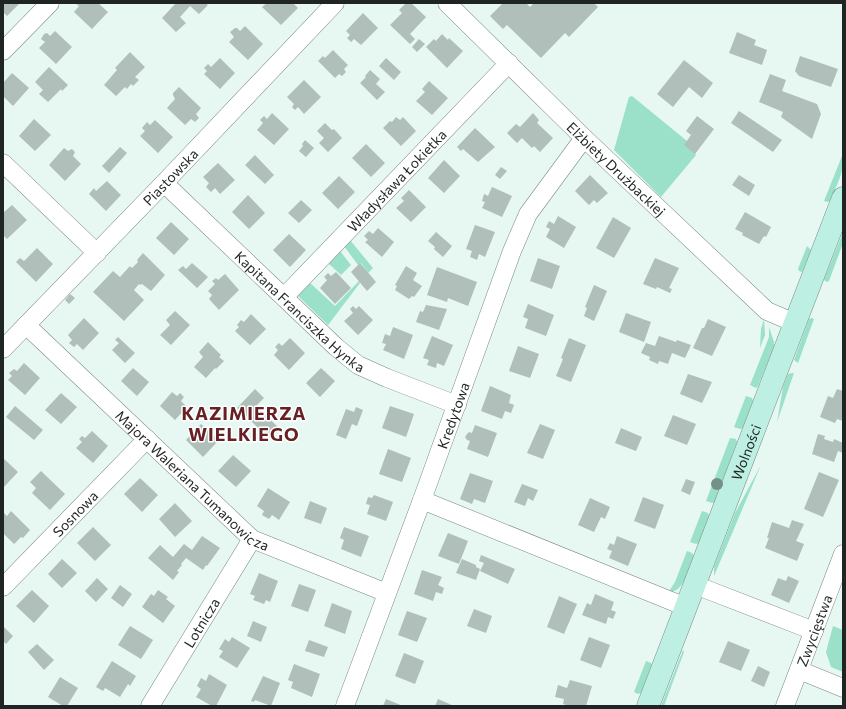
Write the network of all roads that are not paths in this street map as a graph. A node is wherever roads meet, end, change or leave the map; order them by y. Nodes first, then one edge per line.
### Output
1 (50, 3) edge
2 (335, 3) edge
3 (446, 3) edge
4 (3, 51) edge
5 (509, 63) junction
6 (584, 138) junction
7 (3, 163) edge
8 (164, 183) junction
9 (843, 198) edge
10 (97, 253) junction
11 (284, 297) junction
12 (795, 323) junction
13 (26, 325) junction
14 (3, 349) edge
15 (457, 405) junction
16 (147, 439) junction
17 (422, 500) junction
18 (252, 540) junction
19 (843, 554) edge
20 (695, 585) junction
21 (3, 587) edge
22 (387, 593) junction
23 (686, 607) junction
24 (814, 631) junction
25 (799, 670) junction
26 (843, 688) edge
27 (150, 706) edge
28 (344, 706) edge
29 (648, 706) edge
30 (785, 706) edge

1 - 4 street
2 - 8 street, Piastowska
3 - 5 street, Elżbiety Drużbackiej
5 - 6 street, Elżbiety Drużbackiej
5 - 11 street, Władysława Łokietka
6 - 12 street, Elżbiety Drużbackiej
6 - 15 street, Kredytowa
7 - 10 street
8 - 10 street, Piastowska
8 - 11 street, Kapitana Franciszka Hynka
9 - 12 main road, Wolności
10 - 13 street, Piastowska
11 - 15 street, Kapitana Franciszka Hynka
12 - 20 main road, Wolności
13 - 14 street, Piastowska
13 - 16 street, Majora Waleriana Tumanowicza
15 - 17 street, Kredytowa
16 - 18 street, Majora Waleriana Tumanowicza
16 - 21 street, Sosnowa
17 - 22 street, Kredytowa
17 - 23 street
18 - 22 street, Majora Waleriana Tumanowicza
18 - 27 street, Lotnicza
19 - 24 street, Zwycięstwa
20 - 23 main road, Wolności
20 - 24 street
22 - 28 street, Kredytowa
23 - 29 main road, Wolności
24 - 25 street, Zwycięstwa
25 - 26 street
25 - 30 street, Zwycięstwa

